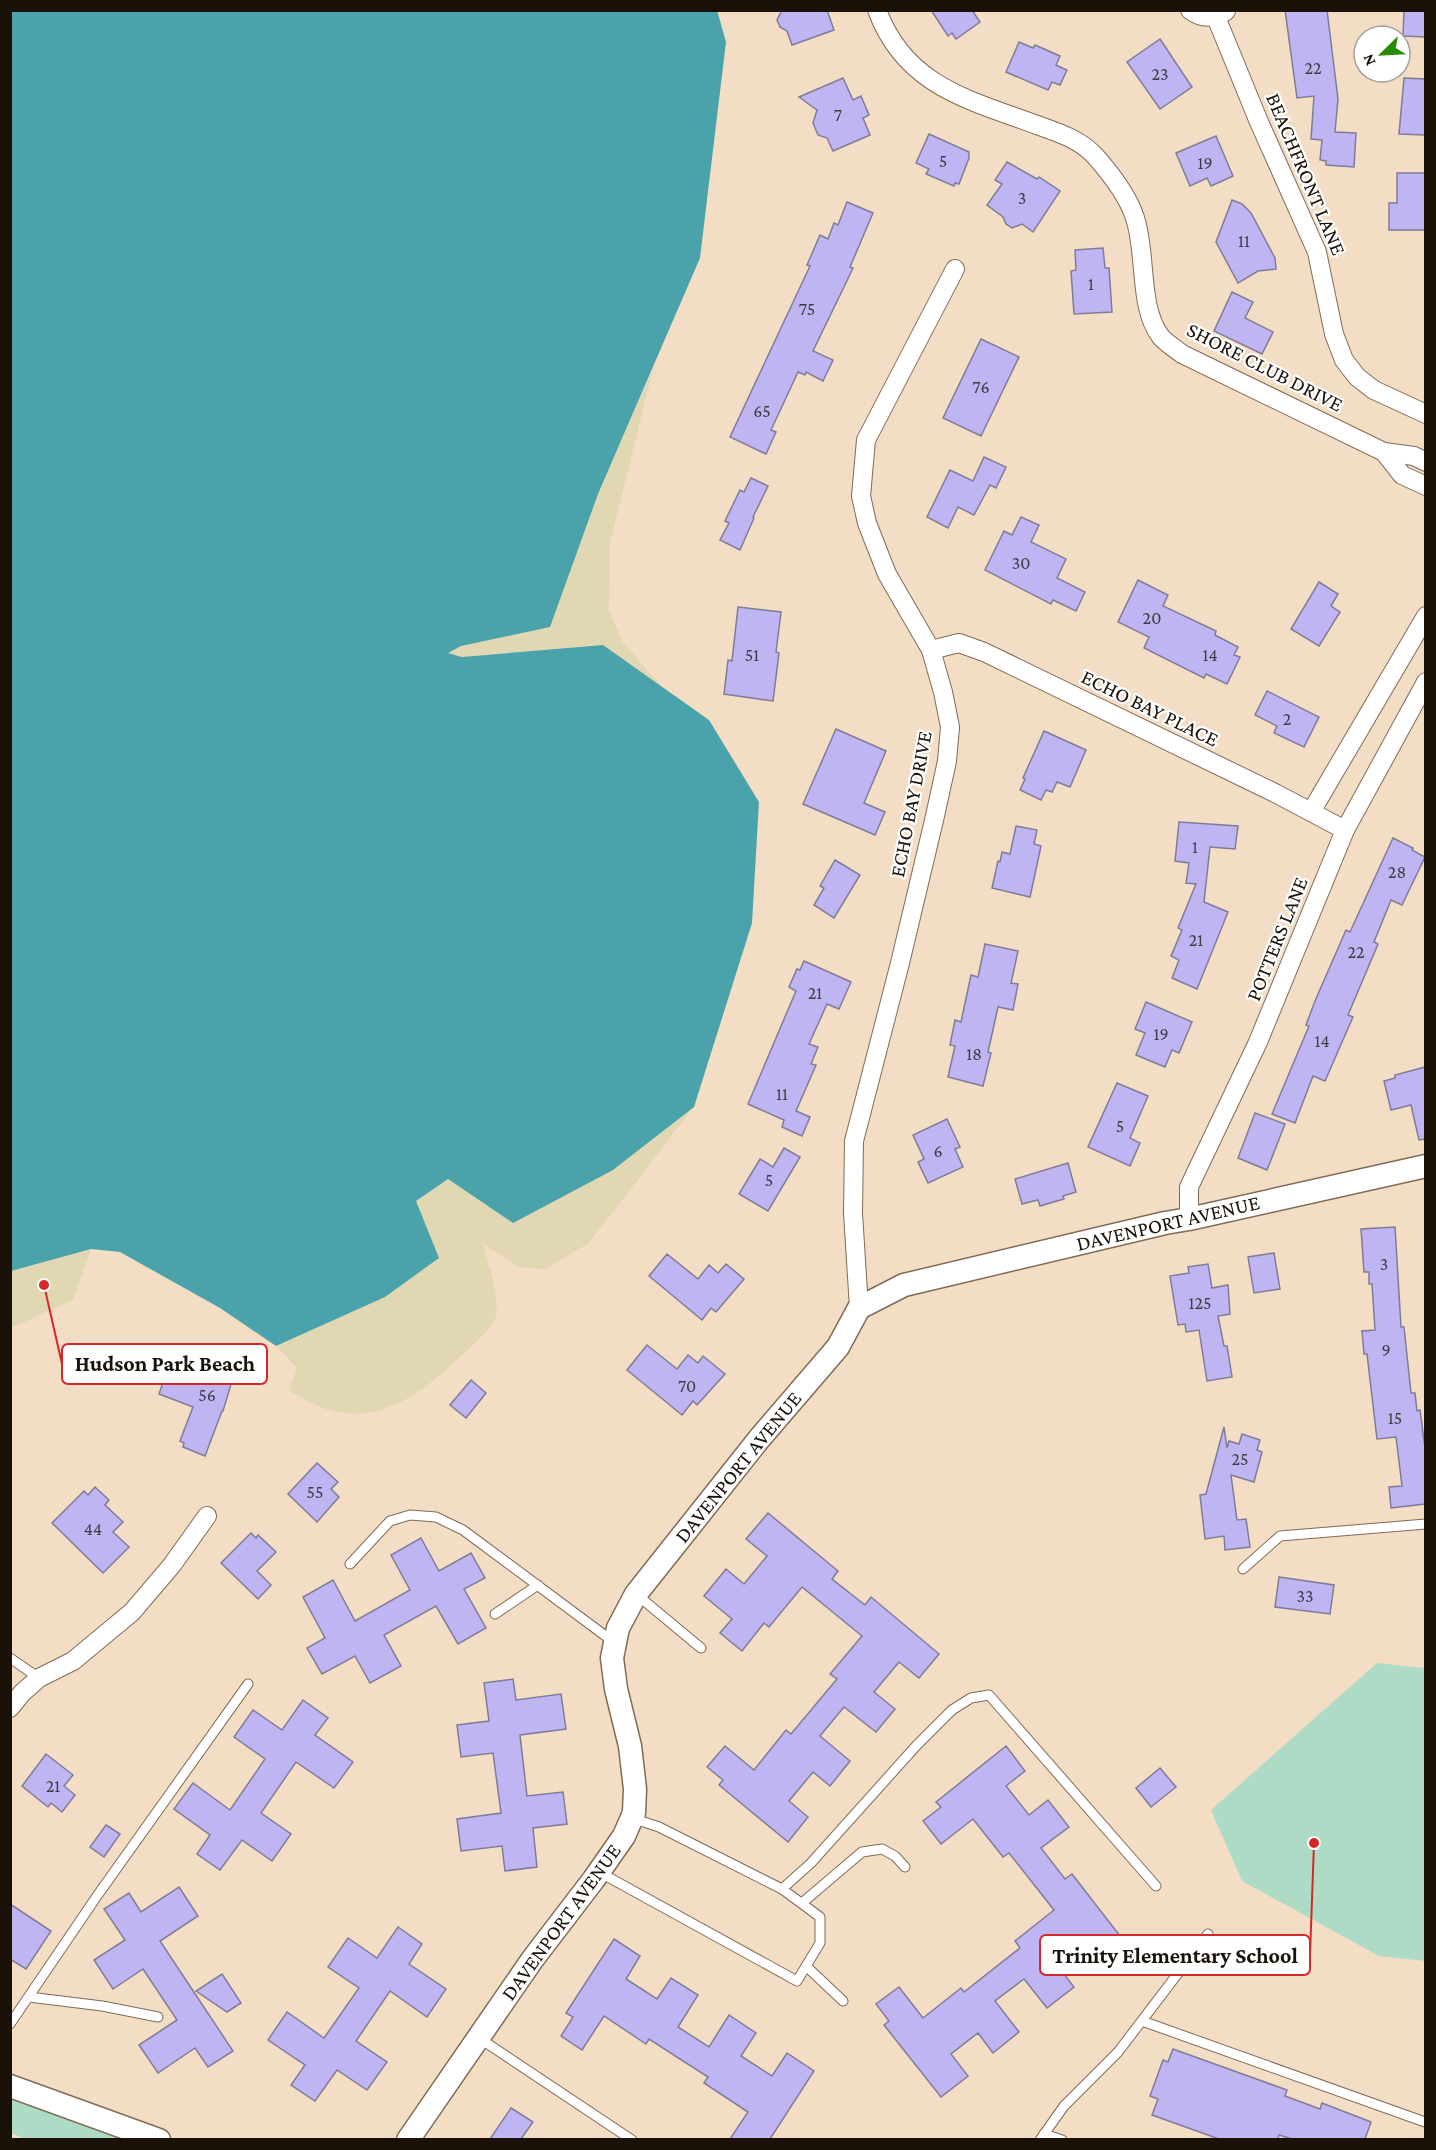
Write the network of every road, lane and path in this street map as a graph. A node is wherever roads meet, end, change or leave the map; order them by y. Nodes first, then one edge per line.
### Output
1 (877, 10) edge
2 (1190, 10) edge
3 (1222, 14) edge
4 (955, 269) dead end
5 (1425, 414) edge
6 (1384, 452) junction
7 (1425, 462) edge
8 (1425, 486) edge
9 (1425, 616) edge
10 (931, 650) junction
11 (1425, 682) edge
12 (1311, 812) junction
13 (1345, 830) junction
14 (1425, 1166) edge
15 (1189, 1219) junction
16 (859, 1308) junction
17 (207, 1516) dead end
18 (1425, 1524) edge
19 (351, 1564) dead end
20 (1243, 1569) dead end
21 (538, 1586) junction
22 (636, 1594) junction
23 (495, 1614) dead end
24 (615, 1642) junction
25 (701, 1648) dead end
26 (10, 1658) edge
27 (39, 1678) junction
28 (248, 1684) dead end
29 (10, 1708) edge
30 (632, 1818) junction
31 (905, 1867) dead end
32 (599, 1872) junction
33 (1156, 1886) dead end
34 (782, 1889) junction
35 (802, 1903) junction
36 (1208, 1934) dead end
37 (806, 1966) junction
38 (28, 1997) junction
39 (843, 2001) dead end
40 (158, 2017) dead end
41 (1142, 2021) junction
42 (10, 2024) edge
43 (478, 2037) junction
44 (10, 2086) edge
45 (1425, 2122) edge
46 (1042, 2137) edge
47 (159, 2139) edge
48 (409, 2139) edge
49 (632, 2139) edge
50 (1062, 2139) edge

1 - 6 street, SHORE CLUB DRIVE
2 - 3 street, BEACHFRONT LANE
3 - 5 street, BEACHFRONT LANE
4 - 10 street, ECHO BAY DRIVE
6 - 7 street, SHORE CLUB DRIVE
6 - 8 street, SHORE CLUB DRIVE
9 - 12 street
10 - 12 street, ECHO BAY PLACE
10 - 16 street, ECHO BAY DRIVE
11 - 13 street, POTTERS LANE
12 - 13 street, ECHO BAY PLACE
13 - 15 street, POTTERS LANE
14 - 15 street, DAVENPORT AVENUE
15 - 16 street, DAVENPORT AVENUE
16 - 22 street, DAVENPORT AVENUE
17 - 27 street
18 - 20 lane
19 - 21 lane
21 - 23 lane
21 - 24 lane
22 - 24 street, DAVENPORT AVENUE
22 - 25 lane
24 - 30 street, DAVENPORT AVENUE
26 - 27 lane
27 - 29 street
28 - 38 lane
30 - 32 street, DAVENPORT AVENUE
30 - 34 lane
31 - 35 lane
32 - 37 lane
32 - 43 street, DAVENPORT AVENUE
33 - 34 lane
34 - 35 lane
35 - 37 lane
36 - 41 lane
37 - 39 lane
38 - 40 lane
38 - 42 lane
41 - 45 lane
41 - 46 lane
43 - 48 street, DAVENPORT AVENUE
43 - 49 lane
44 - 47 street
46 - 50 lane

